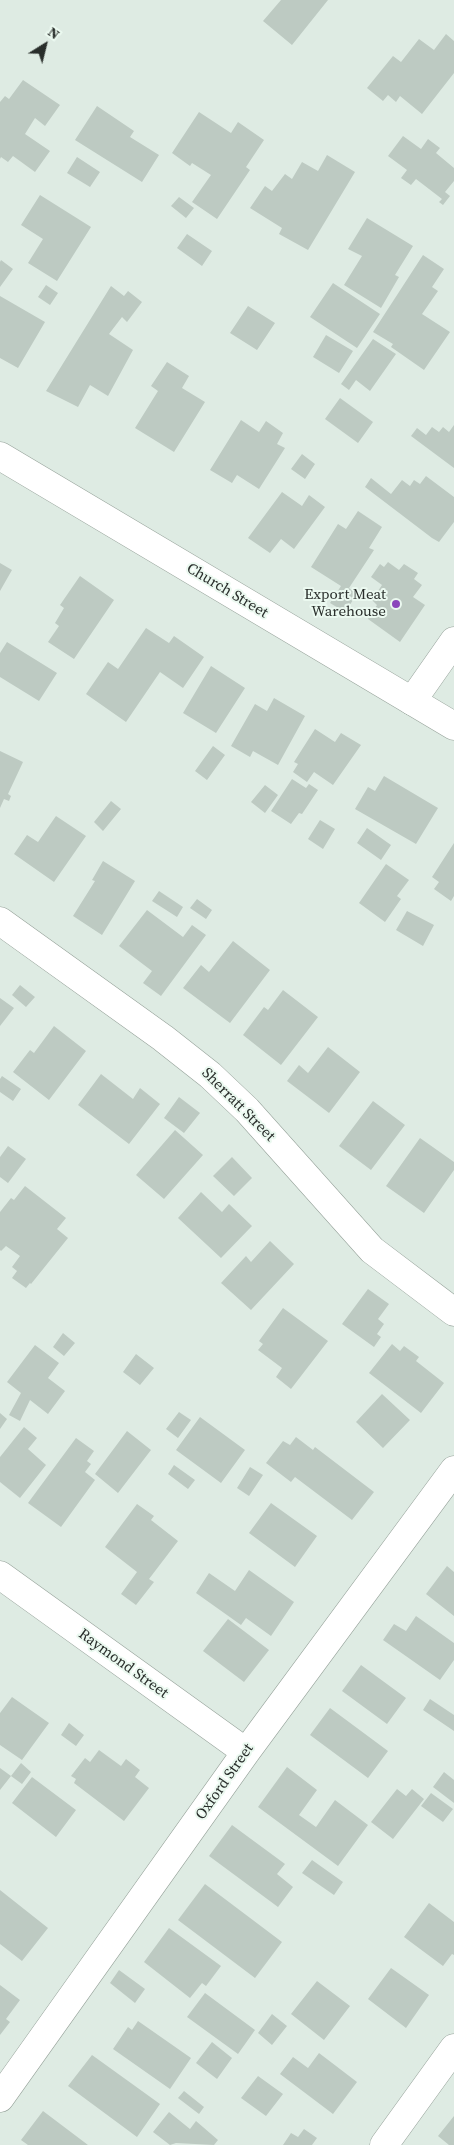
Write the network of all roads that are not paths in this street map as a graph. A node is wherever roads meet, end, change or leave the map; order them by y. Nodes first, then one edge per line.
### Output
1 (0, 456) edge
2 (454, 641) edge
3 (412, 701) junction
4 (454, 726) edge
5 (0, 921) edge
6 (454, 1312) edge
7 (454, 1470) edge
8 (0, 1575) edge
9 (246, 1752) junction
10 (454, 2048) edge
11 (0, 2098) edge
12 (384, 2145) edge

1 - 3 street, Church Street
2 - 3 street
3 - 4 street, Church Street
5 - 6 street, Sherratt Street
7 - 9 street, Oxford Street
8 - 9 street, Raymond Street
9 - 11 street, Oxford Street
10 - 12 street

